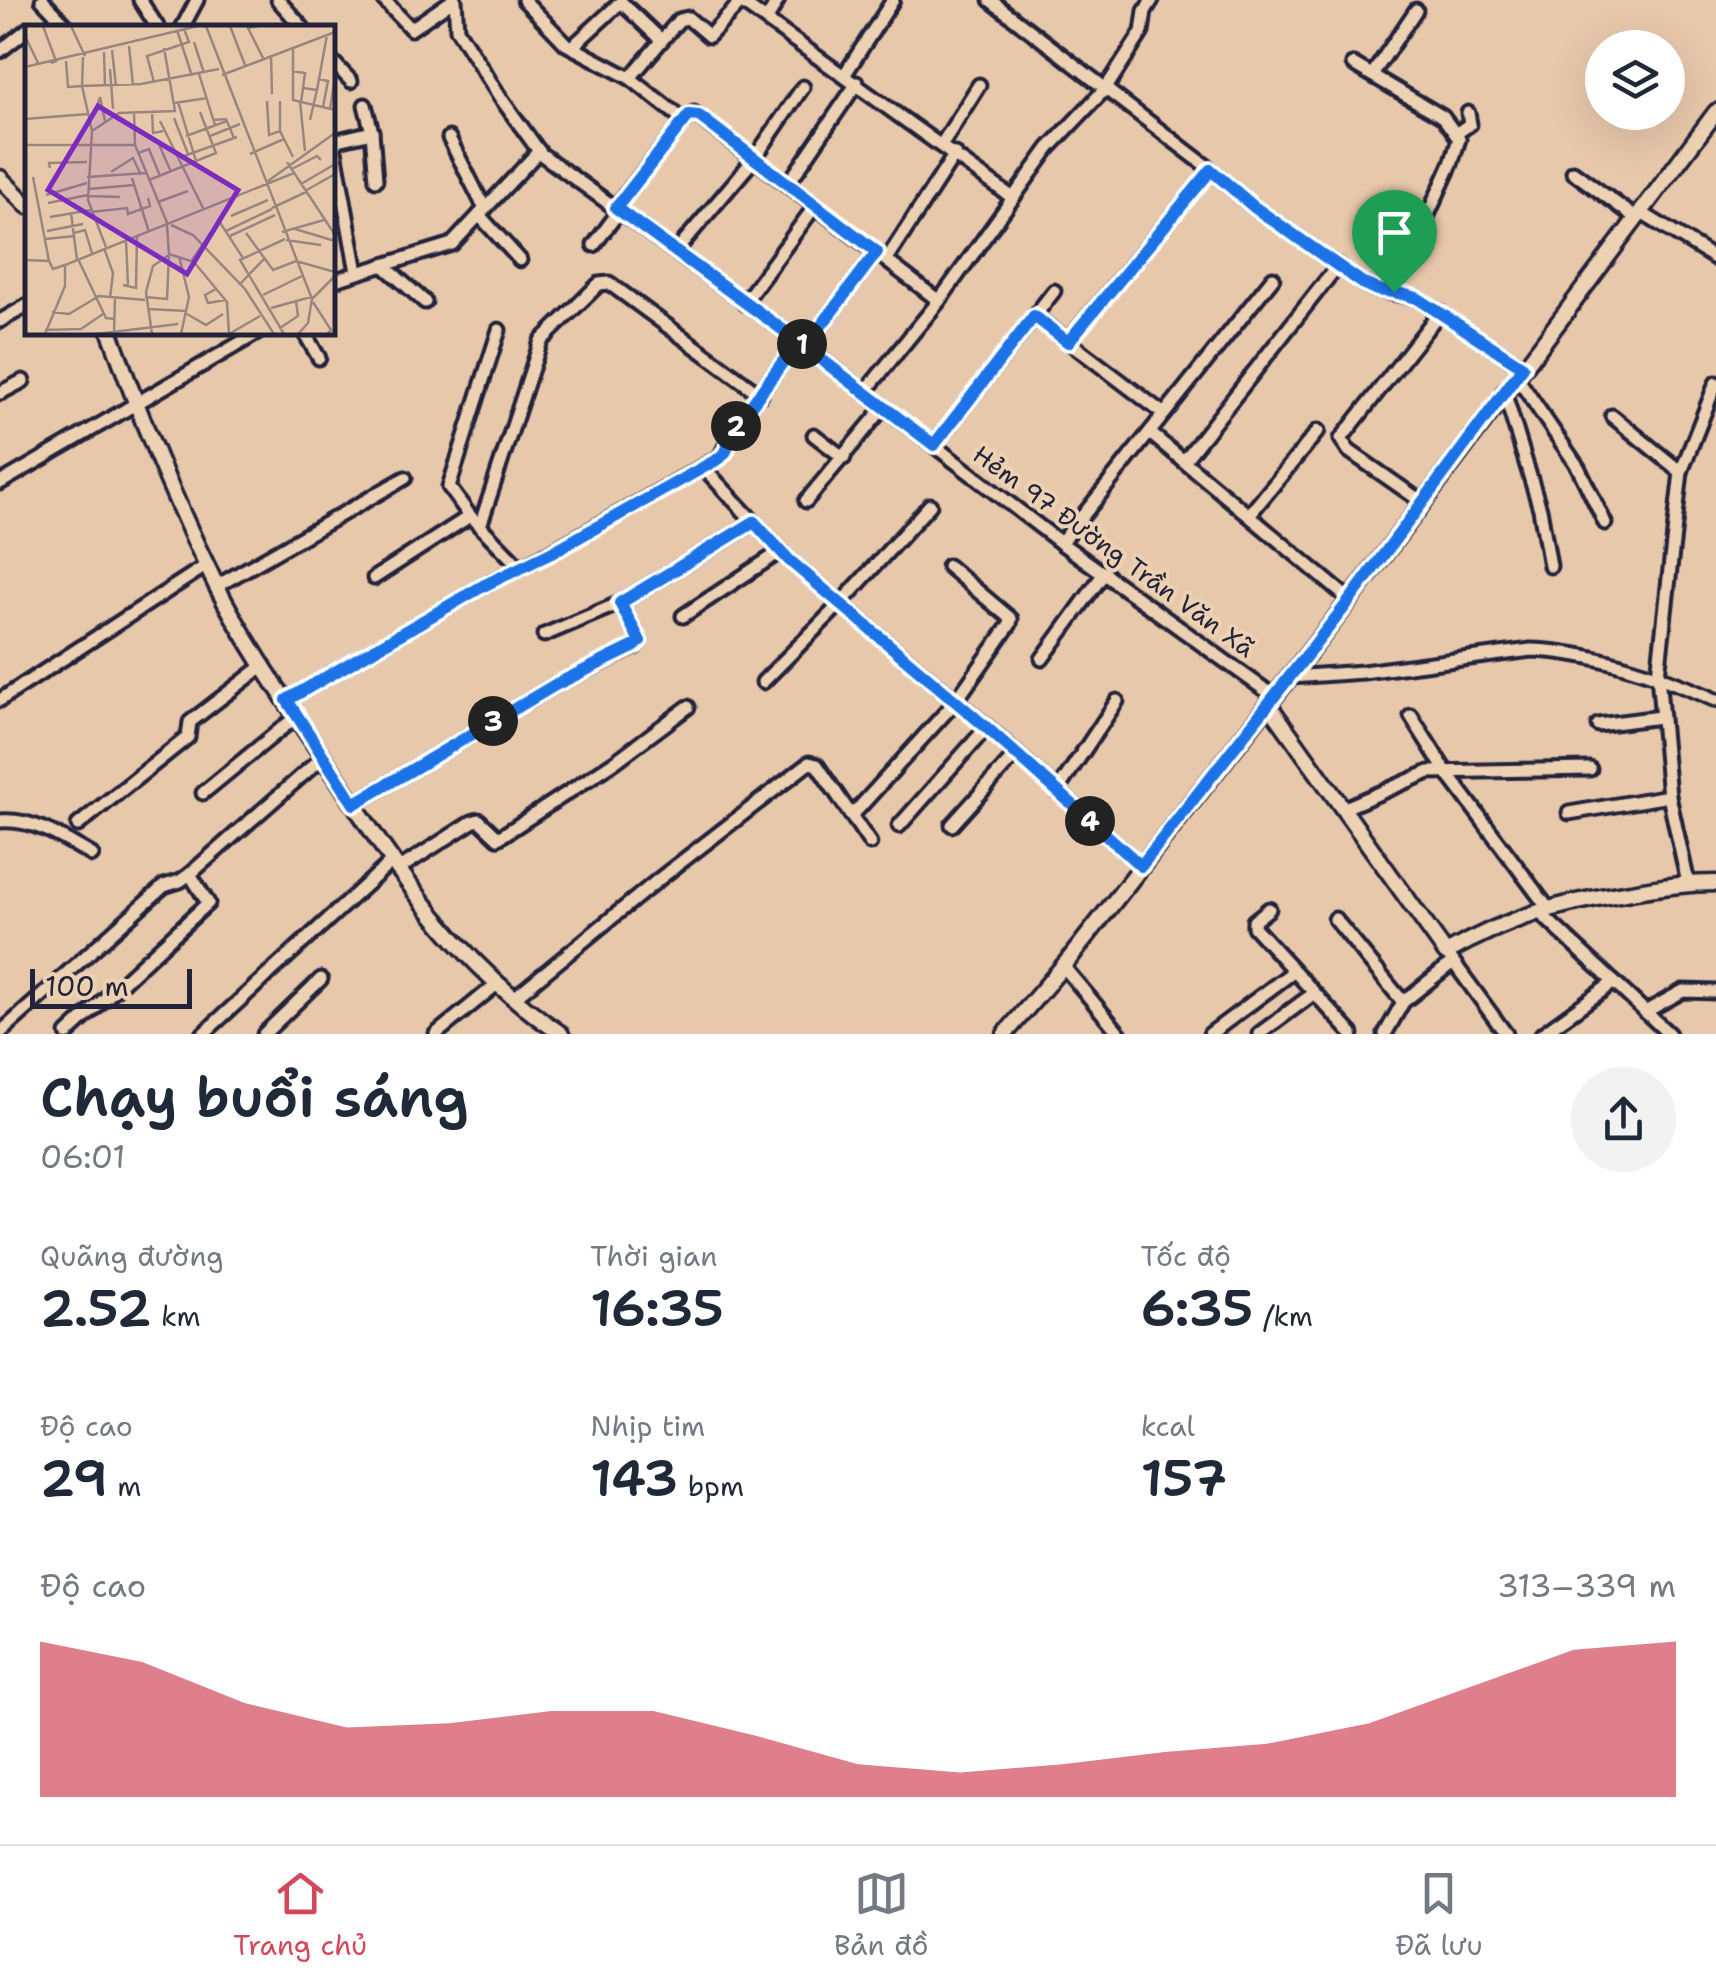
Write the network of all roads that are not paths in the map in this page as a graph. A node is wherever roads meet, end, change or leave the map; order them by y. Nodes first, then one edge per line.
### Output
1 (140, 0) edge
2 (197, 0) edge
3 (278, 0) edge
4 (384, 0) edge
5 (454, 0) edge
6 (524, 0) edge
7 (778, 0) edge
8 (893, 0) edge
9 (990, 0) edge
10 (1152, 0) edge
11 (742, 1) edge
12 (46, 5) edge
13 (1416, 10) dead end
14 (767, 19) junction
15 (186, 21) edge
16 (30, 25) edge
17 (66, 25) edge
18 (156, 25) edge
19 (300, 25) edge
20 (25, 30) edge
21 (661, 40) junction
22 (572, 47) junction
23 (0, 50) edge
24 (335, 64) edge
25 (1352, 64) dead end
26 (844, 74) junction
27 (1372, 75) junction
28 (630, 78) junction
29 (350, 82) dead end
30 (857, 83) junction
31 (980, 85) dead end
32 (803, 87) dead end
33 (1106, 88) junction
34 (365, 105) dead end
35 (1716, 112) edge
36 (685, 121) junction
37 (1473, 122) dead end
38 (372, 132) junction
39 (1458, 133) junction
40 (449, 138) dead end
41 (335, 144) edge
42 (942, 144) junction
43 (539, 150) junction
44 (335, 151) edge
45 (955, 154) junction
46 (754, 158) junction
47 (1211, 170) junction
48 (1573, 172) dead end
49 (0, 178) edge
50 (376, 180) dead end
51 (788, 184) junction
52 (1014, 198) junction
53 (25, 203) edge
54 (815, 206) junction
55 (618, 209) junction
56 (482, 212) junction
57 (1638, 215) junction
58 (594, 245) dead end
59 (676, 251) junction
60 (882, 255) junction
61 (520, 260) dead end
62 (1716, 260) edge
63 (383, 264) junction
64 (1338, 266) junction
65 (357, 272) junction
66 (1273, 278) dead end
67 (335, 281) edge
68 (1054, 291) dead end
69 (1394, 292) junction
70 (939, 301) junction
71 (425, 302) dead end
72 (744, 303) junction
73 (25, 307) edge
74 (1440, 312) junction
75 (1034, 316) junction
76 (0, 321) edge
77 (499, 330) dead end
78 (111, 335) edge
79 (254, 335) edge
80 (306, 335) edge
81 (1068, 342) junction
82 (802, 344) junction
83 (319, 358) dead end
84 (1519, 372) junction
85 (23, 381) dead end
86 (1716, 382) edge
87 (1504, 391) junction
88 (865, 392) junction
89 (0, 394) edge
90 (760, 394) junction
91 (138, 402) junction
92 (884, 408) junction
93 (1164, 414) junction
94 (1612, 416) dead end
95 (1318, 431) dead end
96 (1150, 433) junction
97 (814, 435) dead end
98 (934, 445) junction
99 (844, 458) junction
100 (1184, 461) junction
101 (704, 468) junction
102 (1682, 472) junction
103 (405, 478) dead end
104 (0, 483) edge
105 (806, 500) dead end
106 (1422, 502) junction
107 (930, 504) dead end
108 (1248, 515) junction
109 (475, 521) junction
110 (754, 522) junction
111 (1606, 523) dead end
112 (1061, 543) junction
113 (781, 551) junction
114 (207, 565) junction
115 (948, 566) dead end
116 (1550, 566) dead end
117 (520, 568) junction
118 (1105, 572) junction
119 (374, 578) dead end
120 (217, 586) junction
121 (1350, 600) junction
122 (620, 603) junction
123 (840, 604) junction
124 (684, 616) dead end
125 (544, 635) dead end
126 (1042, 658) dead end
127 (264, 665) junction
128 (1658, 675) junction
129 (1290, 677) junction
130 (763, 682) dead end
131 (0, 700) edge
132 (287, 700) junction
133 (1716, 700) edge
134 (956, 701) junction
135 (1272, 701) junction
136 (1117, 702) dead end
137 (688, 707) dead end
138 (297, 716) junction
139 (1411, 716) dead end
140 (1660, 717) junction
141 (1598, 725) dead end
142 (986, 727) junction
143 (1016, 754) junction
144 (323, 757) junction
145 (1590, 768) dead end
146 (1446, 770) junction
147 (1056, 791) junction
148 (203, 793) dead end
149 (1669, 796) junction
150 (354, 804) junction
151 (1344, 808) junction
152 (1569, 812) dead end
153 (851, 816) junction
154 (0, 821) edge
155 (952, 824) dead end
156 (78, 826) dead end
157 (899, 826) dead end
158 (870, 843) dead end
159 (92, 855) dead end
160 (394, 866) junction
161 (1141, 866) junction
162 (190, 874) junction
163 (1688, 883) junction
164 (1716, 883) edge
165 (1269, 909) dead end
166 (1543, 909) junction
167 (1335, 919) dead end
168 (1450, 957) junction
169 (1062, 966) junction
170 (1293, 972) junction
171 (320, 980) dead end
172 (1614, 982) junction
173 (498, 984) junction
174 (1716, 992) edge
175 (1313, 994) junction
176 (514, 998) junction
177 (1404, 1002) junction
178 (1645, 1012) junction
179 (1661, 1032) edge
180 (0, 1033) edge
181 (67, 1034) edge
182 (204, 1034) edge
183 (264, 1034) edge
184 (436, 1034) edge
185 (561, 1034) edge
186 (1005, 1034) edge
187 (1120, 1034) edge
188 (1210, 1034) edge
189 (1259, 1034) edge
190 (1352, 1034) edge
191 (1385, 1034) edge
192 (1506, 1034) edge
193 (1542, 1034) edge

1 - 18 street
2 - 15 street
3 - 19 street
4 - 5 street
5 - 43 street, Hẻm 97 Đường Trần Văn Xã
6 - 22 street
7 - 14 street
8 - 26 street
9 - 33 street
10 - 33 street
11 - 14 street
11 - 21 street
12 - 16 street
12 - 17 street
13 - 27 street
14 - 26 street
20 - 23 street
21 - 22 street
21 - 28 street
22 - 28 street
24 - 29 street
25 - 27 street
26 - 30 street
27 - 39 street
28 - 36 street
30 - 42 street
30 - 51 street
31 - 42 street
32 - 46 street
33 - 47 street
33 - 52 street
34 - 38 street
35 - 57 street
36 - 46 street
36 - 55 street
37 - 39 street
38 - 41 street
38 - 50 street
39 - 69 street
40 - 56 street
42 - 45 street
43 - 55 street, Hẻm 97 Đường Trần Văn Xã
43 - 56 street
44 - 65 street
45 - 52 street
45 - 60 street
46 - 51 street
46 - 59 street
47 - 64 street
47 - 81 street
48 - 57 street
49 - 53 street
51 - 54 street
52 - 70 street
54 - 60 street
54 - 72 street
55 - 58 street
55 - 59 street, Hẻm 97 Đường Trần Văn Xã
56 - 61 street
56 - 63 street
57 - 62 street
57 - 84 street
59 - 72 street, Hẻm 97 Đường Trần Văn Xã
60 - 70 street
60 - 82 street
63 - 65 street
63 - 71 street
64 - 69 street
64 - 100 street
65 - 67 street
66 - 93 street
68 - 75 street
69 - 74 street
70 - 88 street
72 - 82 street, Hẻm 97 Đường Trần Văn Xã
73 - 76 street
74 - 84 street
74 - 106 street
75 - 81 street
75 - 98 street
77 - 109 street
78 - 91 street
79 - 91 street
80 - 83 street
81 - 93 street
82 - 88 street, Hẻm 97 Đường Trần Văn Xã
82 - 90 street
84 - 87 street
84 - 111 street
85 - 89 street
86 - 102 street
87 - 106 street
87 - 116 street
88 - 92 street, Hẻm 97 Đường Trần Văn Xã
90 - 101 street
90 - 109 street
91 - 104 street
91 - 114 street
92 - 98 street, Hẻm 97 Đường Trần Văn Xã
92 - 99 street
93 - 96 street
94 - 102 street
95 - 108 street
96 - 100 street
96 - 112 street
97 - 99 street
98 - 112 street, Hẻm 97 Đường Trần Văn Xã
99 - 105 street
100 - 108 street
101 - 110 street
101 - 117 street
102 - 128 street
103 - 120 street
106 - 121 street
107 - 123 street
108 - 121 street
109 - 117 street
109 - 119 street
110 - 113 street
110 - 122 street
112 - 118 street, Hẻm 97 Đường Trần Văn Xã
113 - 123 street
113 - 124 street
114 - 120 street
114 - 131 street
115 - 134 street
117 - 132 street
118 - 126 street
118 - 135 street, Hẻm 97 Đường Trần Văn Xã
120 - 127 street
121 - 129 street
122 - 125 street
122 - 150 street
123 - 130 street
123 - 134 street
127 - 132 street
127 - 156 street
128 - 129 street
128 - 133 street
128 - 140 street
129 - 135 street
132 - 138 street
134 - 142 street
134 - 153 street
135 - 151 street
135 - 161 street
136 - 147 street
137 - 160 street
138 - 144 street
138 - 148 street
139 - 146 street
140 - 141 street
140 - 149 street
142 - 143 street
142 - 157 street
143 - 147 street
143 - 155 street
144 - 150 street
144 - 162 street
145 - 146 street
146 - 151 street
146 - 166 street
147 - 161 street
149 - 152 street
149 - 163 street
150 - 160 street
151 - 168 street
153 - 158 street
153 - 176 street
154 - 159 street
160 - 173 street
160 - 182 street
161 - 169 street
162 - 180 street
162 - 181 street
163 - 164 street
163 - 166 street
165 - 170 street
166 - 168 street
166 - 172 street
167 - 177 street
168 - 177 street
168 - 192 street
169 - 186 street
169 - 187 street
170 - 175 street
170 - 188 street
171 - 183 street
172 - 178 street
172 - 193 street
173 - 176 street
173 - 184 street
174 - 178 street
175 - 189 street
175 - 190 street
176 - 185 street
177 - 191 street
178 - 179 street

